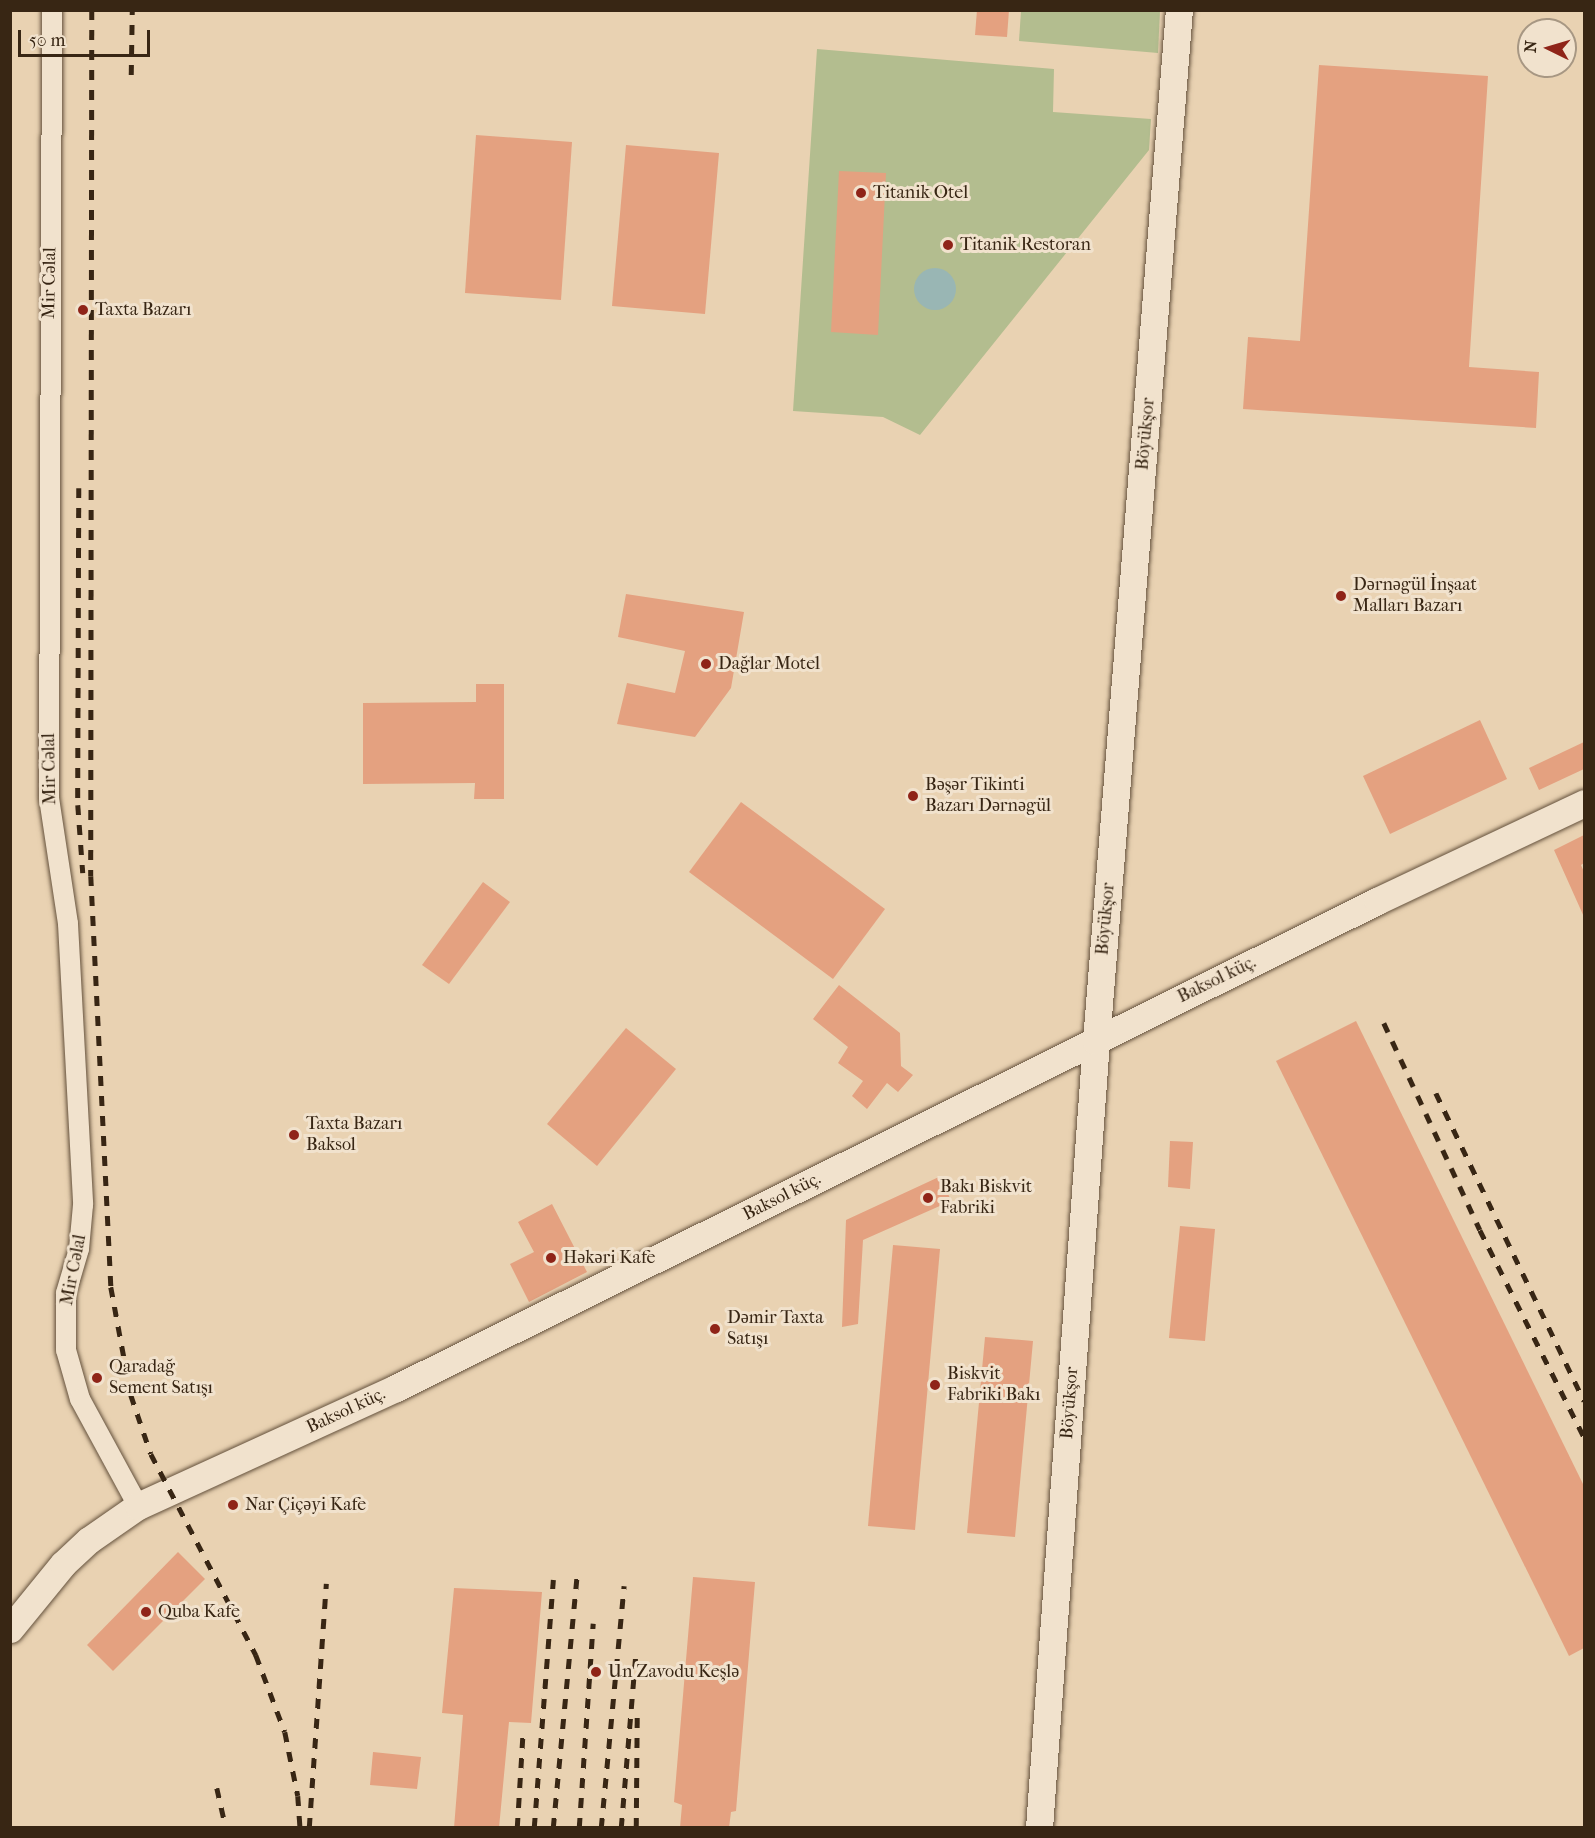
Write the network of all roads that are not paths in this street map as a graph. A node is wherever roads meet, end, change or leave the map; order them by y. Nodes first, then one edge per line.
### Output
1 (52, 10) edge
2 (1179, 10) edge
3 (1584, 803) edge
4 (1096, 1041) junction
5 (138, 1506) junction
6 (10, 1629) edge
7 (1039, 1827) edge

1 - 5 street, Mir Cəlal
2 - 4 street, Böyükşor
3 - 4 street, Baksol küç.
4 - 5 street, Baksol küç.
4 - 7 street, Böyükşor
5 - 6 street, Baksol küç.

